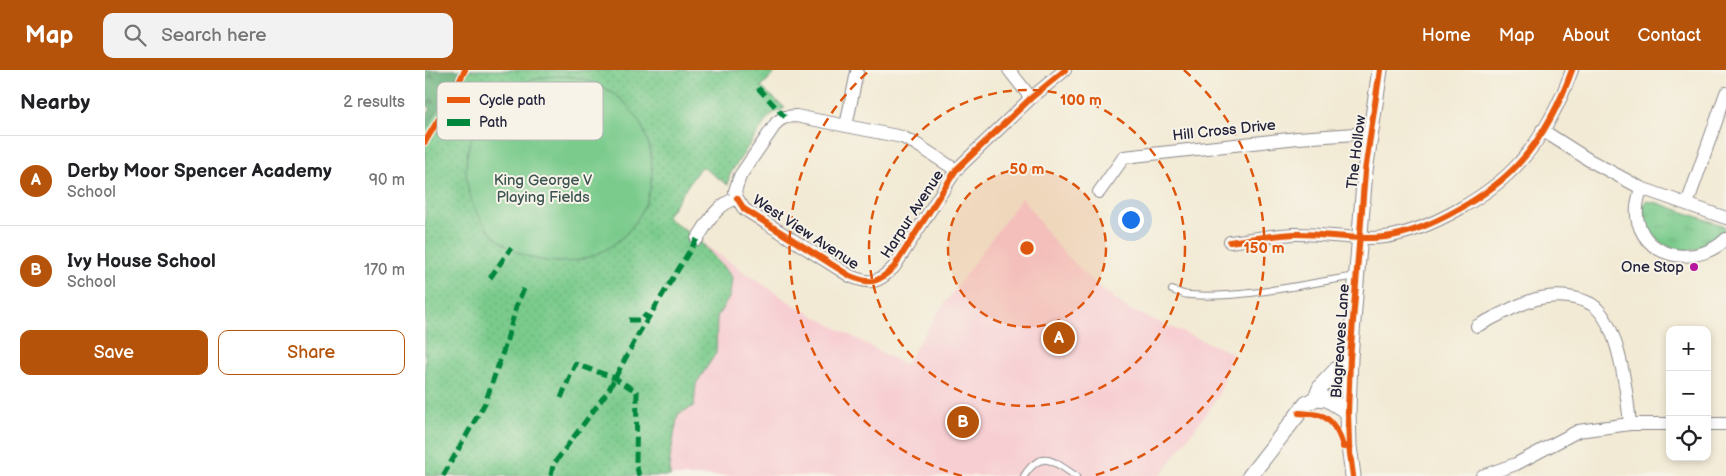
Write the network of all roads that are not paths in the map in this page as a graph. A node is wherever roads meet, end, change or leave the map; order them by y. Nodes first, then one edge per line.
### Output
1 (1009, 70) edge
2 (1065, 70) edge
3 (1380, 70) edge
4 (1572, 70) edge
5 (857, 72) dead end
6 (1726, 93) edge
7 (1031, 98) junction
8 (846, 126) junction
9 (1542, 130) junction
10 (1370, 133) junction
11 (955, 170) junction
12 (1641, 188) junction
13 (1099, 192) dead end
14 (737, 198) junction
15 (1687, 204) junction
16 (1726, 218) edge
17 (1360, 237) junction
18 (697, 239) dead end
19 (1726, 240) edge
20 (1230, 242) dead end
21 (1357, 276) junction
22 (865, 282) joint
23 (1172, 290) dead end
24 (1477, 326) dead end
25 (1350, 358) junction
26 (1316, 398) junction
27 (1348, 412) junction
28 (1630, 424) junction
29 (1666, 424) edge
30 (1711, 424) edge
31 (1726, 424) edge
32 (1024, 476) edge
33 (1076, 476) edge
34 (1250, 476) edge
35 (1353, 476) edge
36 (1482, 476) edge

1 - 7 street
2 - 7 street, Harpur Avenue
3 - 10 street, The Hollow
4 - 9 street
5 - 8 street
6 - 15 street
7 - 11 street, Harpur Avenue
8 - 11 street
8 - 14 street
9 - 12 street
9 - 17 street
10 - 13 street, Hill Cross Drive
10 - 17 street, The Hollow
11 - 22 street, Harpur Avenue
12 - 15 street
12 - 19 street
14 - 18 street
14 - 22 street, West View Avenue
15 - 16 street
17 - 20 street
17 - 21 street, Blagreaves Lane
21 - 23 lane
21 - 25 street, Blagreaves Lane
24 - 28 street
25 - 26 street
25 - 27 street, Blagreaves Lane
26 - 27 street
26 - 34 street
27 - 35 street, Blagreaves Lane
28 - 29 street
28 - 36 street
30 - 31 street
32 - 33 lane

